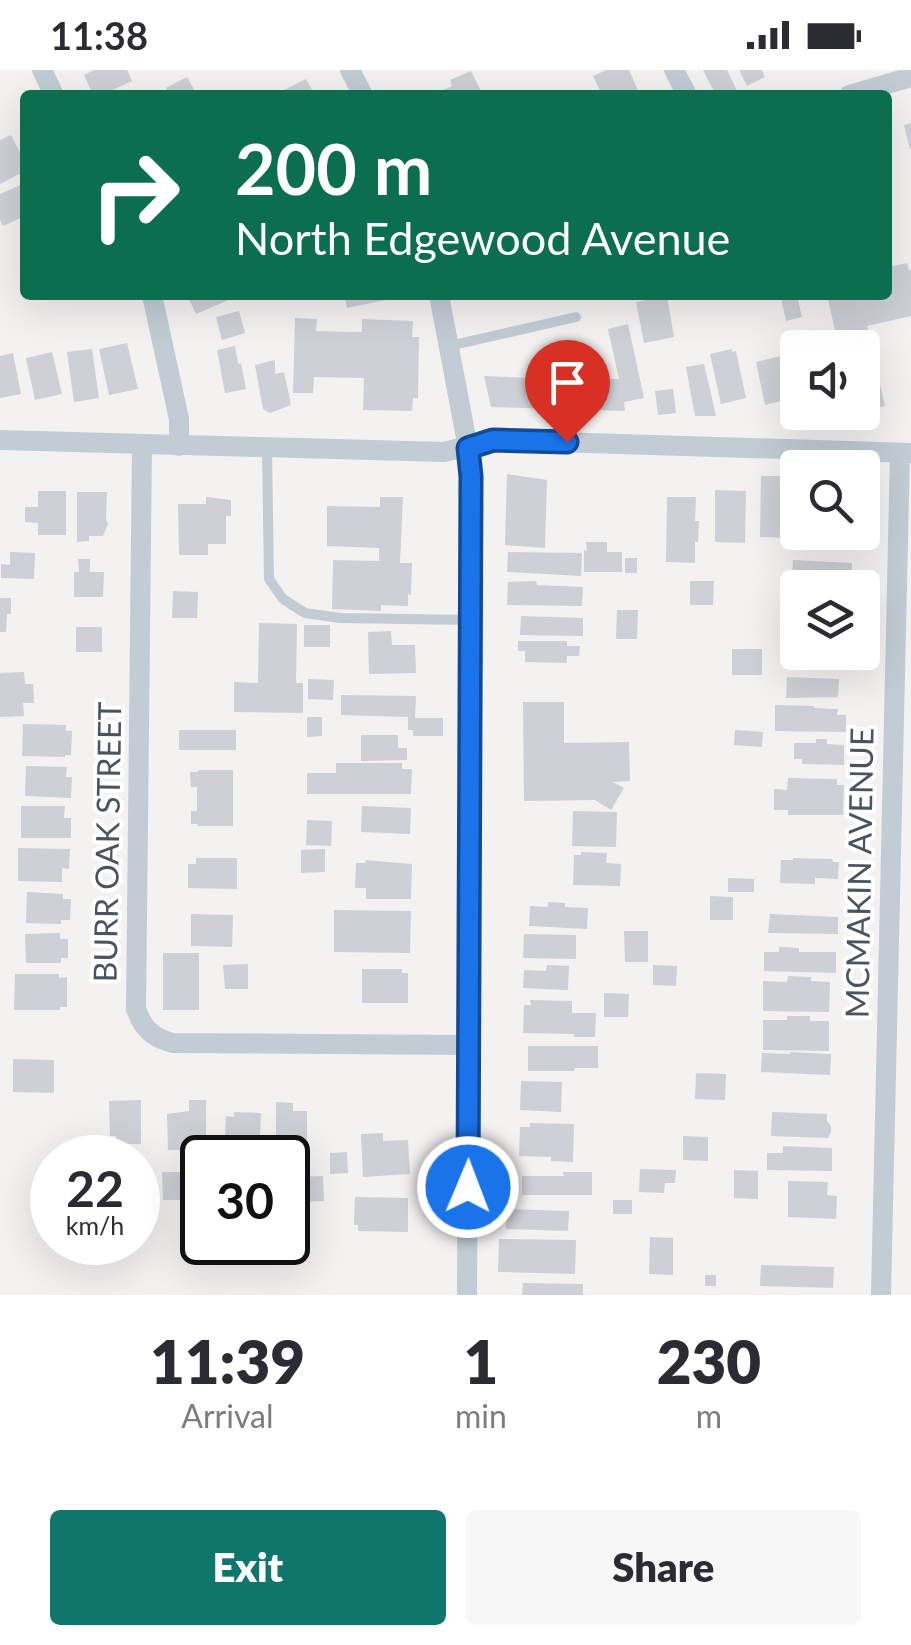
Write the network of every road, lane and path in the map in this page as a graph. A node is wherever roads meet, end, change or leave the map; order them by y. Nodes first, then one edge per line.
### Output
1 (911, 77) edge
2 (867, 90) edge
3 (153, 300) edge
4 (440, 300) edge
5 (576, 317) dead end
6 (449, 346) junction
7 (0, 440) edge
8 (142, 444) junction
9 (180, 446) junction
10 (267, 448) junction
11 (468, 448) junction
12 (906, 453) edge
13 (470, 620) junction
14 (470, 1045) junction
15 (467, 1295) edge
16 (880, 1295) edge

1 - 2 street
3 - 9 street
4 - 6 street
5 - 6 lane
6 - 11 street
7 - 8 street
8 - 9 street
8 - 14 street, BURR OAK STREET
9 - 10 street
10 - 11 street
10 - 13 lane
11 - 12 street
11 - 13 street
12 - 16 street, MCMAKIN AVENUE
13 - 14 street
14 - 15 street

